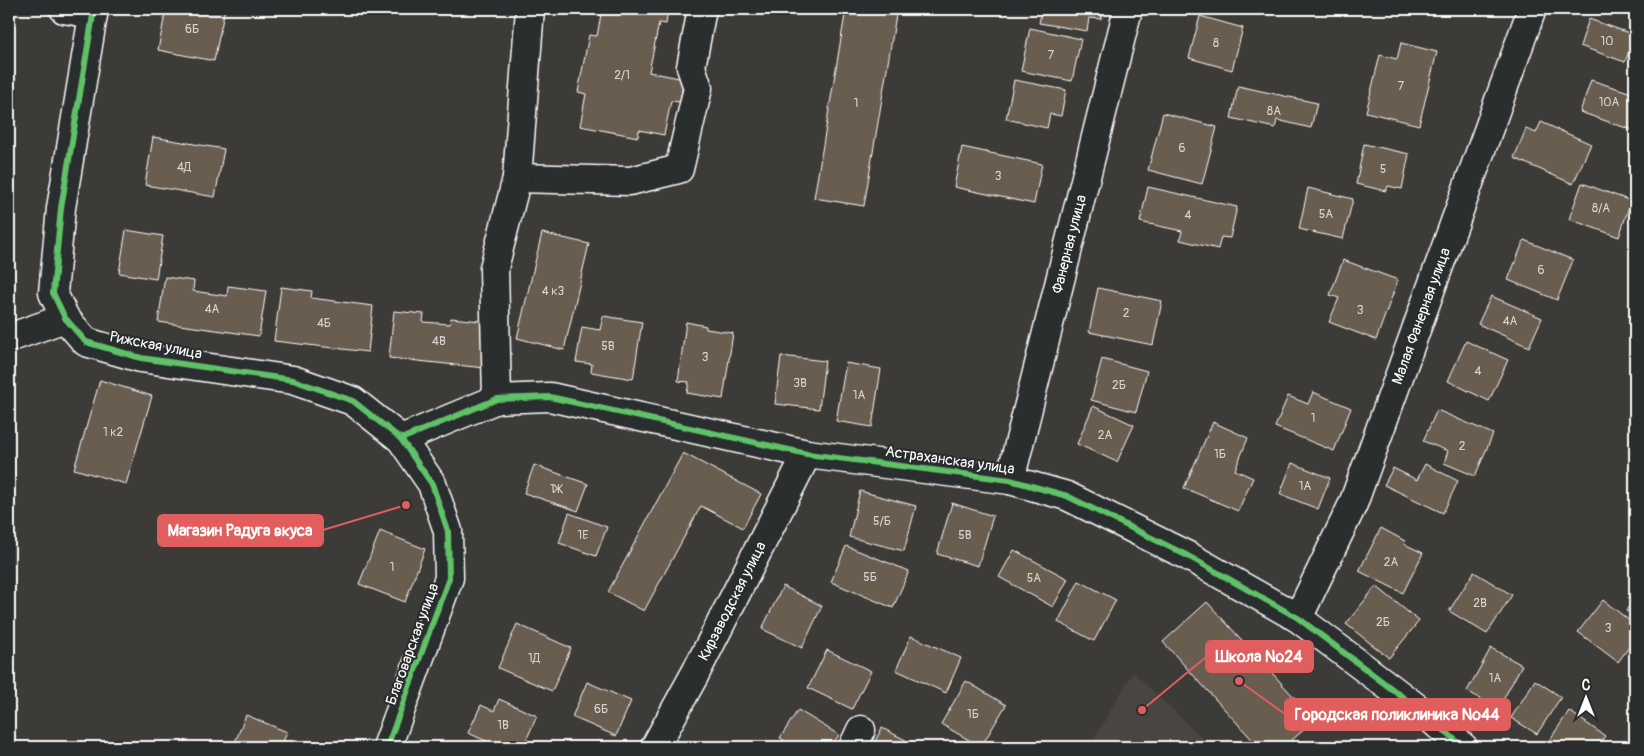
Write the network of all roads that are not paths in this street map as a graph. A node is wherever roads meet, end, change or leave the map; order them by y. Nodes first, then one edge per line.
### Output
1 (64, 9) edge
2 (530, 9) edge
3 (702, 9) edge
4 (1128, 9) edge
5 (1532, 9) edge
6 (94, 11) edge
7 (517, 178) junction
8 (66, 318) junction
9 (9, 338) edge
10 (497, 399) junction
11 (401, 439) junction
12 (807, 454) junction
13 (1010, 480) junction
14 (1298, 618) junction
15 (386, 747) edge
16 (655, 747) edge
17 (1463, 747) edge

1 - 6 street
2 - 7 street
3 - 7 street
4 - 13 street, Фанерная улица
5 - 14 street, Малая Фанерная улица
6 - 8 street, Рижская улица
7 - 10 street
8 - 9 street
8 - 11 street, Рижская улица
10 - 11 street, Астраханская улица
10 - 12 street, Астраханская улица
11 - 15 street, Благоварская улица
12 - 13 street, Астраханская улица
12 - 16 street, Кирзаводская улица
13 - 14 street, Астраханская улица
14 - 17 street, Астраханская улица

